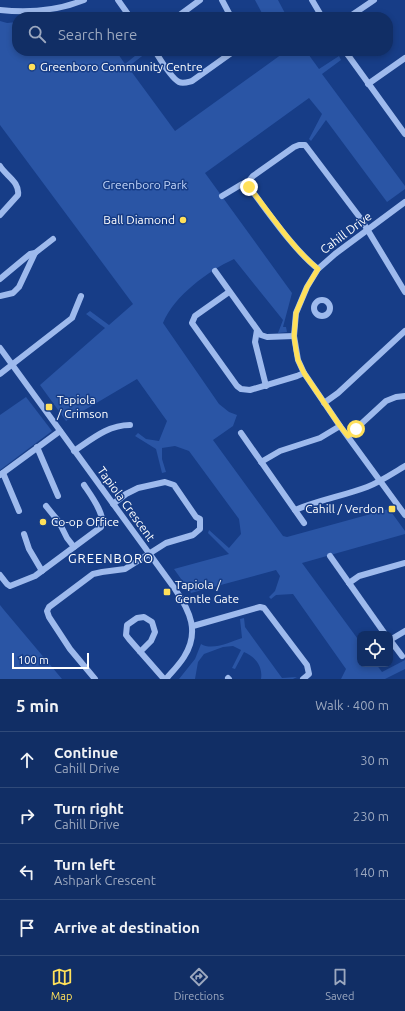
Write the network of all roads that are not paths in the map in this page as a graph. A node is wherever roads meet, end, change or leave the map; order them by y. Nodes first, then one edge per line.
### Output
1 (84, 0) edge
2 (118, 0) edge
3 (200, 0) edge
4 (222, 0) edge
5 (312, 0) edge
6 (374, 0) edge
7 (0, 10) edge
8 (126, 12) edge
9 (184, 12) edge
10 (228, 12) edge
11 (319, 12) edge
12 (357, 12) edge
13 (158, 56) edge
14 (227, 56) edge
15 (348, 56) edge
16 (405, 58) edge
17 (368, 84) junction
18 (405, 134) edge
19 (0, 166) edge
20 (248, 182) junction
21 (222, 196) dead end
22 (405, 202) edge
23 (0, 215) edge
24 (367, 231) junction
25 (53, 239) dead end
26 (35, 253) junction
27 (318, 269) junction
28 (215, 271) dead end
29 (0, 279) edge
30 (229, 292) junction
31 (405, 292) edge
32 (0, 296) edge
33 (81, 296) dead end
34 (258, 330) junction
35 (405, 331) edge
36 (294, 336) junction
37 (0, 348) edge
38 (12, 365) junction
39 (304, 373) junction
40 (0, 374) edge
41 (266, 386) junction
42 (405, 396) edge
43 (324, 403) junction
44 (130, 425) dead end
45 (340, 426) junction
46 (60, 431) junction
47 (241, 434) dead end
48 (348, 436) junction
49 (37, 447) junction
50 (74, 451) junction
51 (261, 462) junction
52 (405, 466) edge
53 (1, 474) edge
54 (380, 480) junction
55 (84, 485) dead end
56 (58, 496) dead end
57 (108, 496) junction
58 (97, 504) junction
59 (113, 504) junction
60 (46, 506) dead end
61 (295, 510) junction
62 (20, 511) dead end
63 (405, 515) edge
64 (304, 523) dead end
65 (24, 534) dead end
66 (74, 547) junction
67 (149, 554) junction
68 (330, 556) dead end
69 (405, 562) edge
70 (42, 571) junction
71 (0, 575) edge
72 (349, 583) junction
73 (193, 626) junction
74 (383, 631) edge
75 (405, 631) edge
76 (393, 638) edge
77 (393, 644) edge
78 (140, 652) junction
79 (402, 656) dead end
80 (95, 679) edge
81 (165, 679) edge
82 (303, 679) edge

1 - 7 street
2 - 8 street
3 - 9 street
4 - 10 street
5 - 11 street
6 - 12 street
13 - 14 street
15 - 17 street
16 - 17 street
17 - 18 street
19 - 23 street
20 - 21 street
20 - 24 street
20 - 27 street
22 - 24 street, Cahill Drive
24 - 27 street, Cahill Drive
24 - 31 street
25 - 26 street
26 - 29 street
26 - 32 street
27 - 36 street, Cahill Drive
28 - 30 street
30 - 34 street
30 - 41 street
33 - 38 street
34 - 36 street
34 - 41 street
35 - 43 street
36 - 39 street, Cahill Drive
37 - 38 street, Tapiola Crescent
38 - 40 street
38 - 46 street, Tapiola Crescent
39 - 41 street
39 - 43 street, Cahill Drive
42 - 48 street
43 - 45 street, Cahill Drive
44 - 50 street
45 - 48 street, Cahill Drive
45 - 51 street
46 - 49 street
46 - 50 street, Tapiola Crescent
47 - 51 street
48 - 54 street, Cahill Drive
49 - 53 street
49 - 56 street
50 - 57 street, Tapiola Crescent
51 - 61 street
52 - 54 street
53 - 62 street
54 - 61 street
54 - 63 street, Cahill Drive
55 - 58 street
57 - 58 street
57 - 59 street, Tapiola Crescent
58 - 66 street
59 - 67 street, Tapiola Crescent
59 - 67 street
60 - 66 street
61 - 64 street
65 - 70 street
66 - 70 street
67 - 73 street, Tapiola Crescent
67 - 80 street
68 - 72 street
69 - 72 street
70 - 71 street
72 - 74 street
73 - 81 street, Tapiola Crescent
73 - 82 street
75 - 76 street
77 - 79 street
78 - 78 street
78 - 81 street

